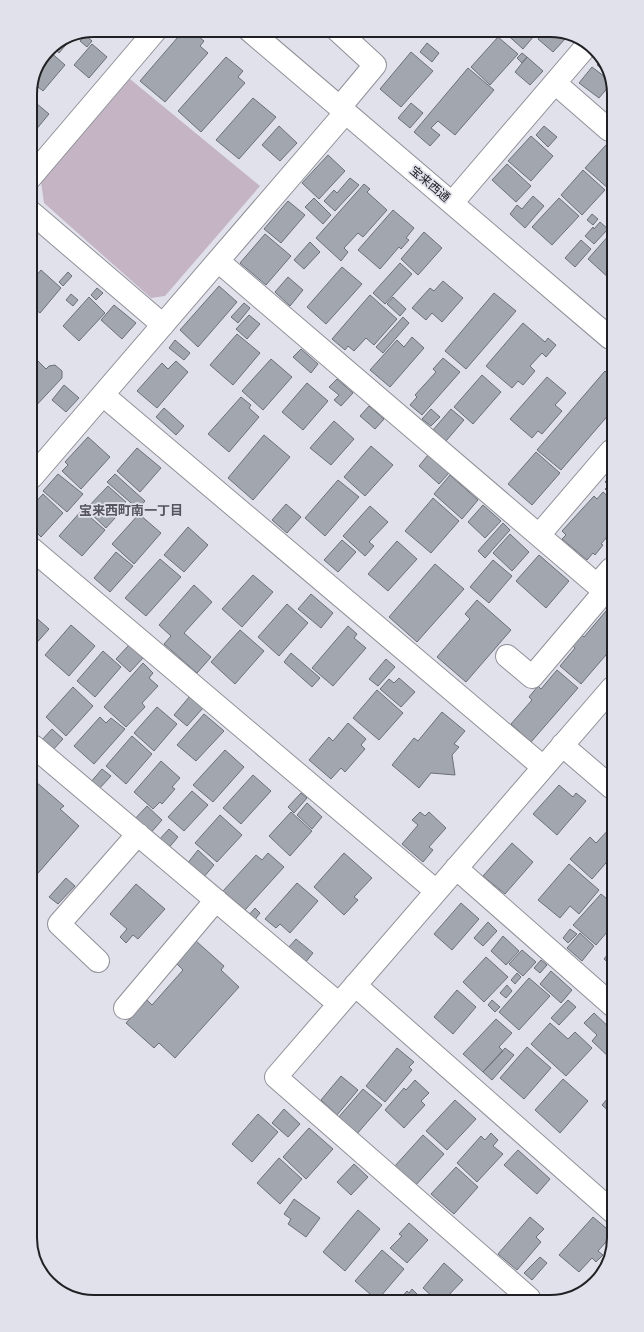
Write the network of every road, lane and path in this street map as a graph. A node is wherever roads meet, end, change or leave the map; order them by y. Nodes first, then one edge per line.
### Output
1 (150, 37) edge
2 (257, 37) edge
3 (344, 37) edge
4 (584, 49) edge
5 (555, 83) junction
6 (342, 110) junction
7 (607, 127) edge
8 (37, 170) edge
9 (452, 203) junction
10 (37, 217) edge
11 (218, 261) junction
12 (163, 325) junction
13 (607, 335) edge
14 (102, 395) junction
15 (607, 456) edge
16 (37, 471) edge
17 (539, 535) junction
18 (37, 552) edge
19 (604, 591) edge
20 (507, 656) dead end
21 (607, 694) edge
22 (562, 745) junction
23 (37, 756) edge
24 (543, 767) junction
25 (607, 784) edge
26 (138, 834) junction
27 (456, 868) junction
28 (436, 891) junction
29 (216, 900) junction
30 (98, 961) dead end
31 (355, 985) junction
32 (607, 1001) edge
33 (339, 1004) junction
34 (125, 1008) dead end
35 (607, 1207) edge
36 (526, 1295) edge

1 - 8 street
2 - 6 street, 宝来西通
3 - 6 street
4 - 5 street
5 - 7 street
5 - 9 street
6 - 9 street, 宝来西通
6 - 11 street
9 - 13 street, 宝来西通
10 - 12 street
11 - 12 street
11 - 17 street
12 - 14 street
14 - 16 street
14 - 24 street
15 - 17 street
17 - 19 street
18 - 28 street
19 - 20 street
21 - 22 street
22 - 24 street
22 - 25 street
23 - 26 street
24 - 27 street
26 - 29 street
26 - 30 street
27 - 28 street
27 - 32 street
28 - 31 street
29 - 33 street
29 - 34 street
31 - 33 street
31 - 35 street
33 - 36 street

